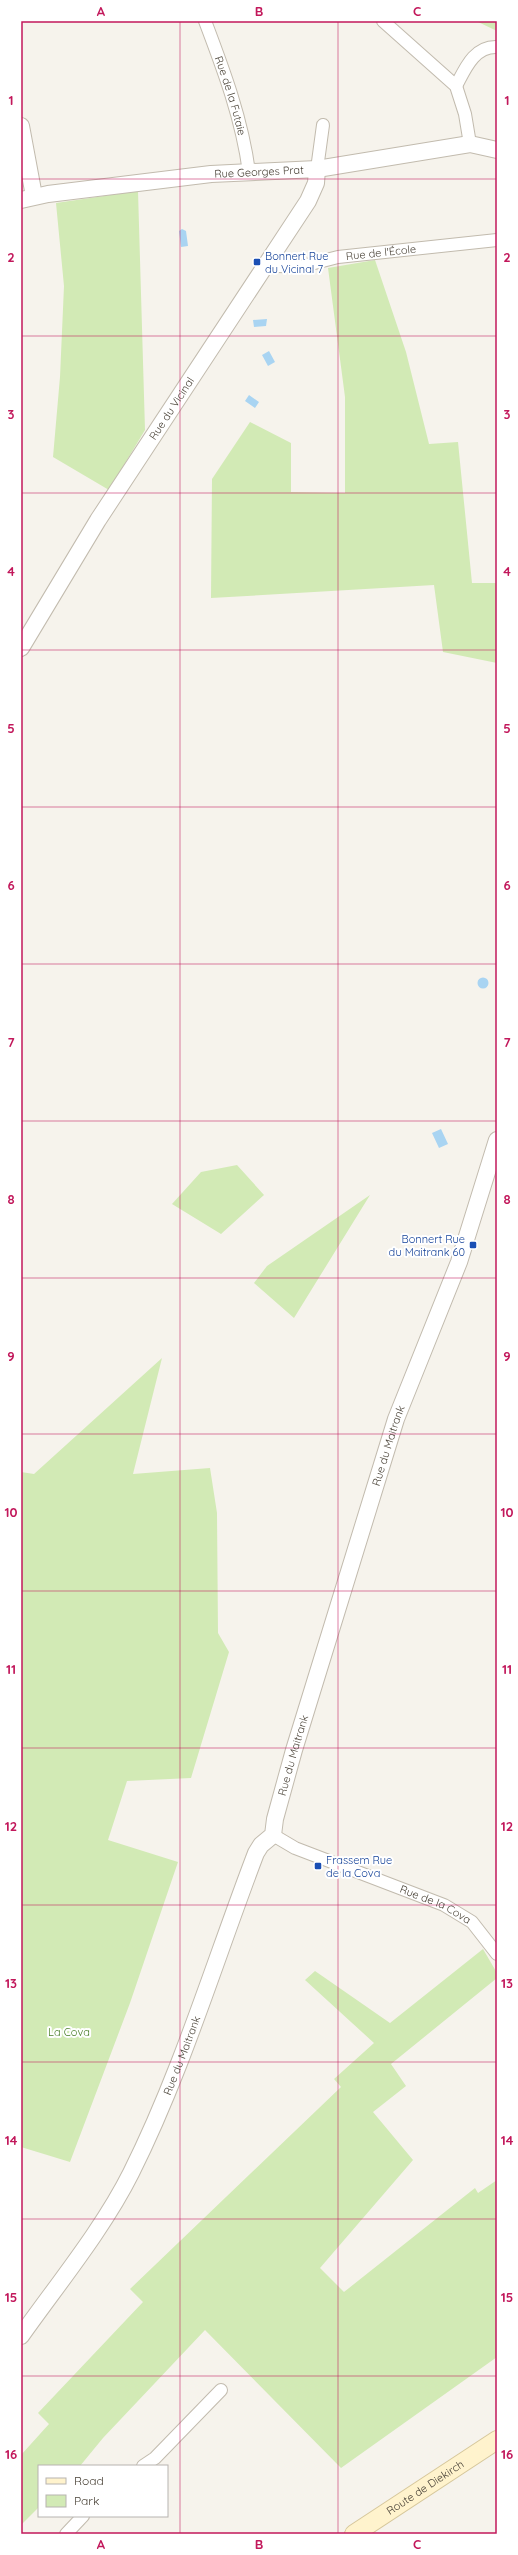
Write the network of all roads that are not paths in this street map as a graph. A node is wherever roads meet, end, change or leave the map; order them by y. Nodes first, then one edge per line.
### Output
1 (205, 21) edge
2 (383, 21) edge
3 (497, 47) edge
4 (456, 86) junction
5 (323, 125) dead end
6 (21, 126) edge
7 (470, 144) junction
8 (497, 150) edge
9 (317, 169) junction
10 (249, 172) junction
11 (28, 198) edge
12 (497, 240) edge
13 (268, 260) junction
14 (21, 648) edge
15 (497, 1140) edge
16 (273, 1835) junction
17 (497, 1954) edge
18 (21, 2336) edge
19 (221, 2390) dead end
20 (497, 2440) edge
21 (144, 2465) edge
22 (82, 2517) edge
23 (66, 2534) edge
24 (354, 2534) edge

1 - 10 street, Rue de la Futaie
2 - 4 street
3 - 4 street
4 - 7 street
5 - 9 street
6 - 11 street
7 - 8 street, Rue Georges Prat
7 - 9 street, Rue Georges Prat
9 - 10 street, Rue Georges Prat
9 - 13 street, Rue du Vicinal
10 - 11 street, Rue Georges Prat
12 - 13 street, Rue de l'École
13 - 14 street, Rue du Vicinal
15 - 16 street, Rue du Maitrank
16 - 17 street, Rue de la Cova
16 - 18 street, Rue du Maitrank
19 - 21 street
20 - 24 main road, Route de Diekirch
22 - 23 street

